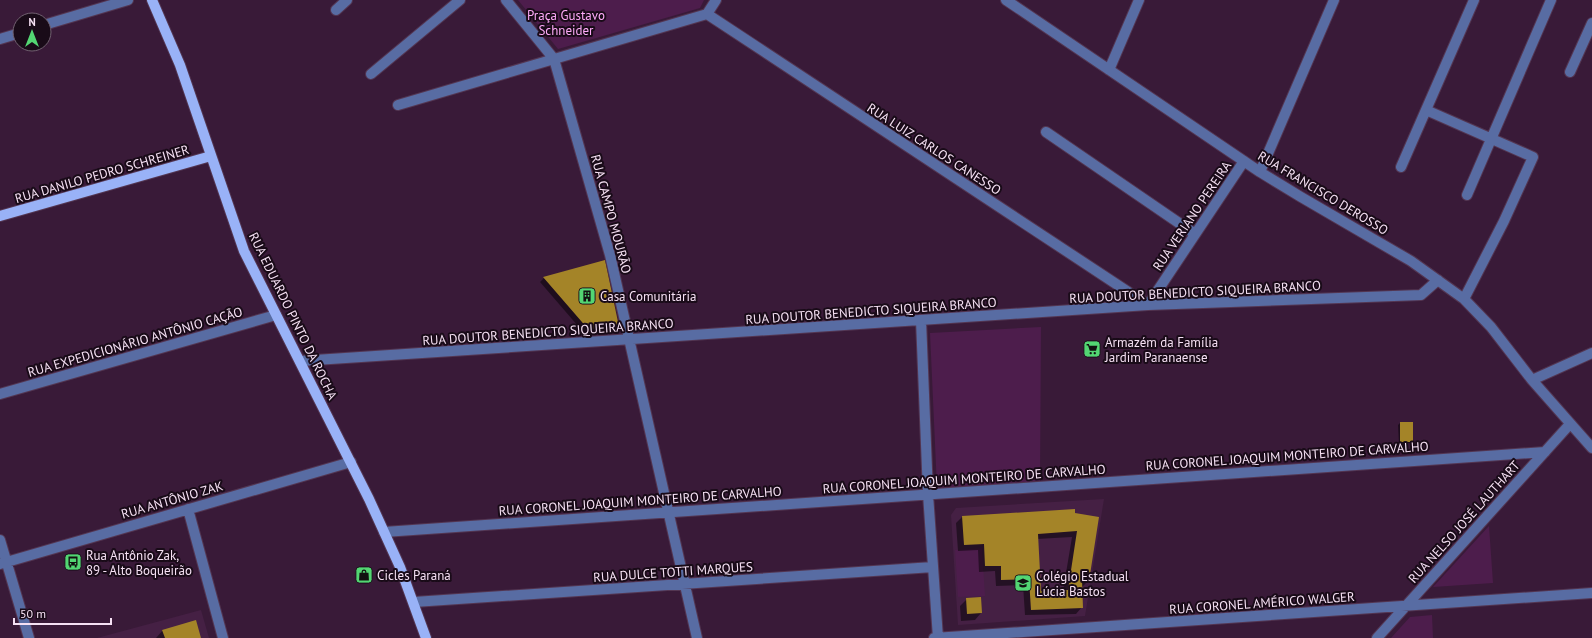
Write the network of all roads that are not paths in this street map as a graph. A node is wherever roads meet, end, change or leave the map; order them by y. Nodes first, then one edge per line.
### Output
1 (128, 0) edge
2 (152, 0) edge
3 (347, 0) edge
4 (460, 0) edge
5 (506, 0) edge
6 (716, 0) edge
7 (1006, 0) edge
8 (1139, 0) edge
9 (1334, 0) edge
10 (1474, 0) edge
11 (1551, 0) edge
12 (336, 10) dead end
13 (707, 14) junction
14 (52, 23) edge
15 (1592, 23) edge
16 (12, 35) edge
17 (0, 39) edge
18 (554, 59) junction
19 (1109, 70) junction
20 (1570, 72) dead end
21 (370, 74) dead end
22 (398, 105) dead end
23 (1426, 110) junction
24 (1046, 132) dead end
25 (1491, 138) junction
26 (211, 156) junction
27 (1244, 161) junction
28 (1401, 167) dead end
29 (1260, 172) junction
30 (1467, 195) dead end
31 (0, 216) edge
32 (1195, 234) junction
33 (1438, 280) junction
34 (1464, 299) junction
35 (1148, 305) junction
36 (276, 315) junction
37 (921, 320) junction
38 (630, 339) junction
39 (1592, 354) edge
40 (300, 361) junction
41 (1532, 380) junction
42 (0, 394) edge
43 (1570, 424) junction
44 (1592, 448) edge
45 (1545, 452) junction
46 (351, 462) junction
47 (928, 494) junction
48 (188, 509) junction
49 (669, 512) junction
50 (384, 532) junction
51 (0, 540) edge
52 (3, 563) edge
53 (933, 567) junction
54 (685, 584) junction
55 (1592, 593) edge
56 (414, 602) junction
57 (1406, 606) junction
58 (29, 638) edge
59 (223, 638) edge
60 (426, 638) edge
61 (697, 638) edge
62 (934, 638) edge
63 (938, 638) edge
64 (1377, 638) edge

1 - 14 street
2 - 26 main road, RUA EDUARDO PINTO DA ROCHA
3 - 12 street
4 - 21 street
5 - 18 street, RUA CAMPO MOURÃO
6 - 13 street
7 - 19 street, RUA FRANCISCO DEROSSO
8 - 19 street
9 - 29 street
10 - 23 street
11 - 25 street
13 - 18 street
13 - 35 street, RUA LUIZ CARLOS CANESSO
15 - 20 street
16 - 17 street
18 - 22 street
18 - 38 street, RUA CAMPO MOURÃO
19 - 27 street, RUA FRANCISCO DEROSSO
23 - 25 street
23 - 28 street
24 - 32 street
25 - 30 street
25 - 34 street
26 - 31 main road, RUA DANILO PEDRO SCHREINER
26 - 36 main road, RUA EDUARDO PINTO DA ROCHA
27 - 29 street, RUA FRANCISCO DEROSSO
27 - 32 street, RUA VERIANO PEREIRA
29 - 33 street, RUA FRANCISCO DEROSSO
32 - 35 street, RUA VERIANO PEREIRA
33 - 34 street, RUA FRANCISCO DEROSSO
33 - 35 street, RUA DOUTOR BENEDICTO SIQUEIRA BRANCO
34 - 41 street, RUA FRANCISCO DEROSSO
35 - 37 street, RUA DOUTOR BENEDICTO SIQUEIRA BRANCO
36 - 40 main road, RUA EDUARDO PINTO DA ROCHA
36 - 42 street, RUA EXPEDICIONÁRIO ANTÔNIO CAÇÃO
37 - 38 street, RUA DOUTOR BENEDICTO SIQUEIRA BRANCO
37 - 47 street
38 - 40 street, RUA DOUTOR BENEDICTO SIQUEIRA BRANCO
38 - 49 street, RUA CAMPO MOURÃO
39 - 41 street
40 - 46 main road, RUA EDUARDO PINTO DA ROCHA
41 - 43 street, RUA FRANCISCO DEROSSO
43 - 44 street, RUA FRANCISCO DEROSSO
43 - 45 street, RUA NELSO JOSÉ LAUTHART
45 - 47 street, RUA CORONEL JOAQUIM MONTEIRO DE CARVALHO
45 - 57 street, RUA NELSO JOSÉ LAUTHART
46 - 48 street, RUA ANTÔNIO ZAK
46 - 50 main road, RUA EDUARDO PINTO DA ROCHA
47 - 49 street, RUA CORONEL JOAQUIM MONTEIRO DE CARVALHO
47 - 53 street
48 - 52 street, RUA ANTÔNIO ZAK
48 - 59 street
49 - 50 street, RUA CORONEL JOAQUIM MONTEIRO DE CARVALHO
49 - 54 street, RUA CAMPO MOURÃO
50 - 56 main road, RUA EDUARDO PINTO DA ROCHA
51 - 52 street
52 - 58 street
53 - 54 street, RUA DULCE TOTTI MARQUES
53 - 63 street
54 - 56 street, RUA DULCE TOTTI MARQUES
54 - 61 street, RUA CAMPO MOURÃO
55 - 57 street, RUA CORONEL AMÉRICO WALGER
56 - 60 main road, RUA EDUARDO PINTO DA ROCHA
57 - 63 street, RUA CORONEL AMÉRICO WALGER
57 - 64 street, RUA NELSO JOSÉ LAUTHART
62 - 63 street, RUA CORONEL AMÉRICO WALGER

